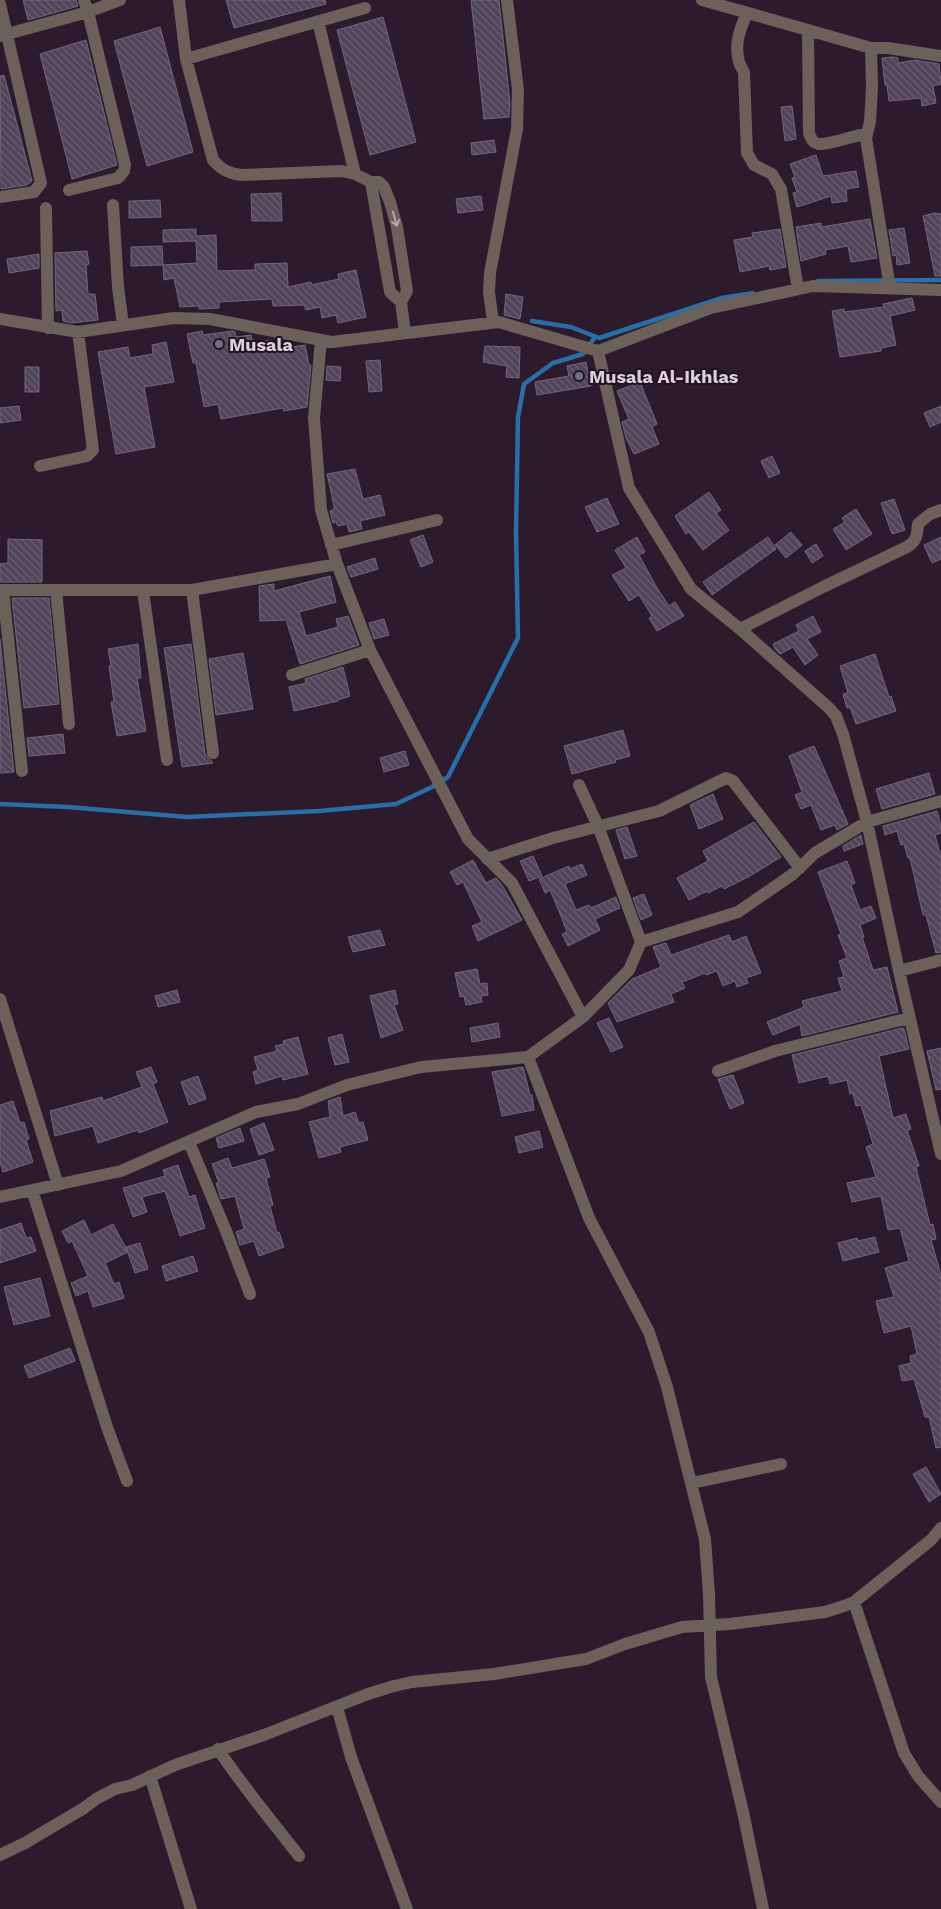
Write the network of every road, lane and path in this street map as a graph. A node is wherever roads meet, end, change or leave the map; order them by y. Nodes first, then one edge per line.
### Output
1 (120, 0) edge
2 (179, 0) edge
3 (507, 0) edge
4 (702, 0) edge
5 (0, 4) edge
6 (86, 6) edge
7 (365, 8) dead end
8 (747, 13) junction
9 (318, 21) junction
10 (808, 32) junction
11 (4, 35) edge
12 (871, 48) junction
13 (941, 56) edge
14 (186, 58) junction
15 (866, 134) junction
16 (355, 174) junction
17 (371, 182) junction
18 (69, 190) dead end
19 (0, 196) edge
20 (113, 205) dead end
21 (46, 208) dead end
22 (402, 255) junction
23 (385, 258) junction
24 (890, 288) junction
25 (798, 289) junction
26 (941, 290) edge
27 (401, 302) junction
28 (0, 319) edge
29 (493, 322) junction
30 (123, 324) junction
31 (48, 328) junction
32 (78, 332) junction
33 (405, 333) junction
34 (321, 340) junction
35 (598, 350) junction
36 (40, 466) dead end
37 (941, 510) edge
38 (436, 520) dead end
39 (331, 546) junction
40 (337, 564) junction
41 (2, 590) edge
42 (56, 590) junction
43 (192, 590) junction
44 (143, 591) junction
45 (740, 629) junction
46 (370, 650) junction
47 (292, 675) dead end
48 (69, 724) dead end
49 (213, 752) dead end
50 (166, 760) dead end
51 (22, 771) dead end
52 (579, 785) dead end
53 (941, 801) edge
54 (867, 822) junction
55 (598, 826) junction
56 (487, 859) junction
57 (800, 868) junction
58 (641, 942) junction
59 (941, 960) edge
60 (898, 971) junction
61 (0, 999) edge
62 (583, 1017) junction
63 (909, 1018) junction
64 (528, 1057) junction
65 (718, 1072) dead end
66 (939, 1135) edge
67 (189, 1142) junction
68 (941, 1154) edge
69 (58, 1185) junction
70 (32, 1190) junction
71 (0, 1197) edge
72 (250, 1294) dead end
73 (781, 1464) dead end
74 (127, 1481) dead end
75 (692, 1483) junction
76 (941, 1528) edge
77 (854, 1602) junction
78 (709, 1626) junction
79 (337, 1707) junction
80 (218, 1749) junction
81 (150, 1776) junction
82 (941, 1802) edge
83 (0, 1855) edge
84 (299, 1856) dead end
85 (191, 1909) edge
86 (407, 1909) edge
87 (763, 1909) edge

1 - 6 street
2 - 14 street
3 - 29 street
4 - 8 street
5 - 11 street
6 - 11 street
6 - 18 street
7 - 9 street
8 - 10 street
8 - 25 street
9 - 14 street
9 - 16 street
10 - 12 street
10 - 15 street
11 - 19 street
12 - 13 street
12 - 15 street
14 - 16 street
15 - 24 street
16 - 17 street
17 -> 22 street
17 - 23 street
20 - 30 street
21 - 31 street
22 - 23 street
22 - 27 street
23 - 27 street
24 - 25 street
24 - 26 street
25 - 35 street
27 - 33 street
28 - 31 street
29 - 33 street
29 - 35 street
30 - 32 street
30 - 34 street
31 - 32 street
32 - 36 street
33 - 34 street
34 - 39 street
35 - 45 street
37 - 45 street
38 - 39 street
39 - 40 street
40 - 43 street
40 - 46 street
41 - 42 street
41 - 51 street
42 - 44 street
42 - 48 street
43 - 44 street
43 - 49 street
44 - 50 street
45 - 54 street
46 - 47 street
46 - 56 street
52 - 55 street
53 - 54 street
54 - 57 street
54 - 60 street
55 - 56 street
55 - 57 street
55 - 58 street
56 - 62 street
57 - 58 street
58 - 62 street
59 - 60 street
60 - 63 street
61 - 69 street
62 - 64 street
63 - 65 street
63 - 66 street
64 - 67 street
64 - 75 street
66 - 68 street
67 - 69 street
67 - 72 street
69 - 70 street
70 - 71 street
70 - 74 street
73 - 75 street
75 - 78 street
76 - 77 street
77 - 78 street
77 - 82 street
78 - 79 street
78 - 87 street
79 - 80 street
79 - 86 street
80 - 81 street
80 - 84 street
81 - 83 street
81 - 85 street

